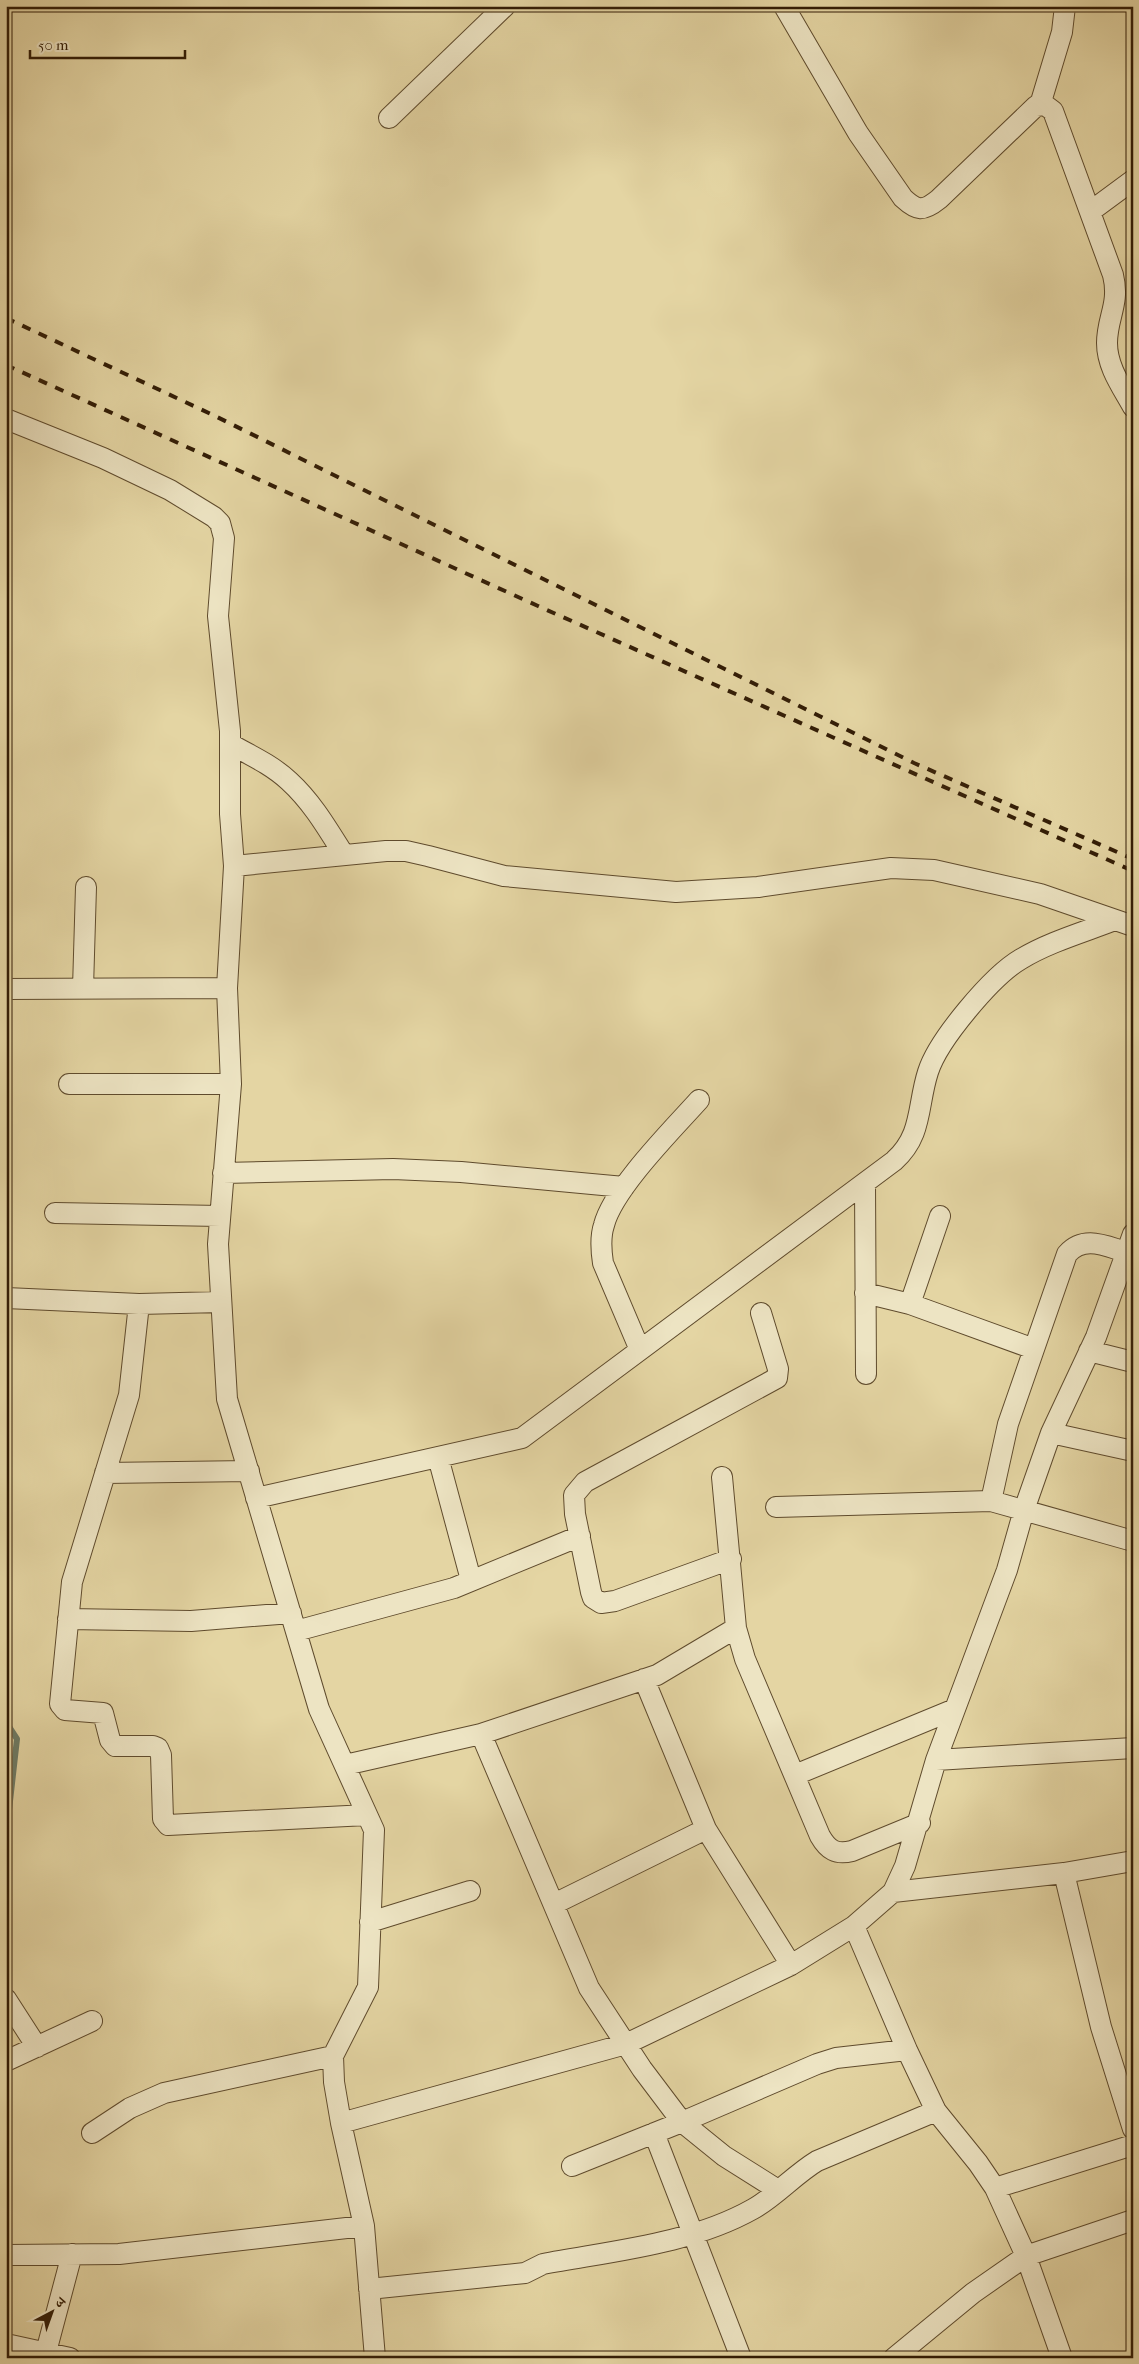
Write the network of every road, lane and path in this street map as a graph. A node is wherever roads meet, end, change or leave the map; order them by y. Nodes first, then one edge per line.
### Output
1 (505, 6) edge
2 (784, 6) edge
3 (1065, 6) edge
4 (1040, 105) junction
5 (389, 118) dead end
6 (1133, 180) edge
7 (1091, 211) junction
8 (1126, 380) edge
9 (1133, 407) edge
10 (6, 419) edge
11 (230, 744) junction
12 (344, 855) junction
13 (234, 866) junction
14 (86, 887) dead end
15 (1124, 923) edge
16 (83, 988) junction
17 (227, 988) junction
18 (6, 989) edge
19 (69, 1084) dead end
20 (231, 1084) junction
21 (699, 1100) dead end
22 (223, 1173) junction
23 (865, 1183) junction
24 (624, 1187) junction
25 (55, 1213) dead end
26 (220, 1216) junction
27 (940, 1216) dead end
28 (1129, 1243) edge
29 (866, 1293) junction
30 (6, 1298) edge
31 (222, 1302) junction
32 (138, 1304) junction
33 (910, 1304) junction
34 (761, 1313) dead end
35 (1034, 1349) junction
36 (640, 1350) junction
37 (1089, 1351) junction
38 (1133, 1362) edge
39 (866, 1374) dead end
40 (1051, 1434) junction
41 (1133, 1451) edge
42 (438, 1457) junction
43 (249, 1471) junction
44 (105, 1473) junction
45 (722, 1477) dead end
46 (256, 1498) junction
47 (992, 1501) junction
48 (776, 1507) dead end
49 (1024, 1510) junction
50 (580, 1536) junction
51 (1133, 1541) edge
52 (731, 1559) junction
53 (471, 1580) junction
54 (68, 1619) junction
55 (293, 1622) junction
56 (736, 1628) junction
57 (644, 1679) junction
58 (955, 1709) junction
59 (481, 1734) junction
60 (1133, 1748) edge
61 (936, 1760) junction
62 (345, 1766) junction
63 (795, 1775) junction
64 (367, 1815) junction
65 (920, 1823) junction
66 (706, 1829) junction
67 (1133, 1861) edge
68 (1064, 1873) junction
69 (470, 1891) dead end
70 (893, 1892) junction
71 (554, 1904) junction
72 (370, 1922) junction
73 (854, 1926) junction
74 (791, 1965) junction
75 (6, 1998) edge
76 (92, 2022) dead end
77 (626, 2044) junction
78 (37, 2047) junction
79 (907, 2050) junction
80 (333, 2056) junction
81 (6, 2061) edge
82 (936, 2111) junction
83 (682, 2122) junction
84 (341, 2123) junction
85 (1133, 2129) edge
86 (92, 2133) dead end
87 (654, 2133) junction
88 (1133, 2145) edge
89 (572, 2166) dead end
90 (995, 2188) junction
91 (778, 2190) junction
92 (1133, 2220) edge
93 (364, 2226) junction
94 (694, 2234) junction
95 (6, 2254) edge
96 (72, 2254) junction
97 (1026, 2256) junction
98 (369, 2289) junction
99 (6, 2344) edge
100 (46, 2352) junction
101 (70, 2358) edge
102 (374, 2358) edge
103 (741, 2358) edge
104 (894, 2358) edge
105 (1062, 2358) edge

1 - 5 street
2 - 4 street
3 - 4 street
4 - 7 street
6 - 7 street
7 - 8 street
8 - 9 street
10 - 11 street
11 - 12 street
11 - 13 street
12 - 13 street
12 - 15 street
13 - 17 street
14 - 16 street
15 - 23 street
16 - 17 street
16 - 18 street
17 - 20 street
19 - 20 street
20 - 22 street
21 - 24 street
22 - 24 street
22 - 26 street
23 - 29 street
23 - 36 street
24 - 36 street
25 - 26 street
26 - 31 street
27 - 33 street
28 - 35 street
28 - 37 street
29 - 33 street
29 - 39 street
30 - 32 street
31 - 32 street
31 - 43 street
32 - 44 street
33 - 35 street
34 - 50 street
35 - 47 street
36 - 42 street
37 - 38 street
37 - 40 street
40 - 41 street
40 - 49 street
42 - 46 street
42 - 53 street
43 - 44 street
43 - 46 street
44 - 54 street
45 - 52 street
46 - 55 street
47 - 48 street
47 - 49 street
49 - 51 street
49 - 58 street
50 - 52 street
50 - 53 street
52 - 56 street
53 - 55 street
54 - 55 street
54 - 64 street
55 - 62 street
56 - 57 street
56 - 63 street
57 - 59 street
57 - 66 street
58 - 61 street
58 - 63 street
59 - 62 street
59 - 71 street
60 - 61 street
61 - 65 street
62 - 64 street
63 - 65 street
64 - 72 street
65 - 70 street
66 - 71 street
66 - 74 street
67 - 68 street
68 - 70 street
68 - 85 street
69 - 72 street
70 - 73 street
71 - 77 street
72 - 80 street
73 - 74 street
73 - 79 street
74 - 77 street
75 - 78 street
76 - 78 street
77 - 83 street
77 - 84 street
78 - 81 street
79 - 82 street
79 - 83 street
80 - 84 street
80 - 86 street
82 - 90 street
82 - 91 street
83 - 87 street
83 - 91 street
84 - 93 street
87 - 89 street
87 - 94 street
88 - 90 street
90 - 97 street
91 - 94 street
92 - 97 street
93 - 96 street
93 - 98 street
94 - 98 street
94 - 103 street
95 - 96 street
96 - 100 street
97 - 104 street
97 - 105 street
98 - 102 street
99 - 100 street
100 - 101 street

